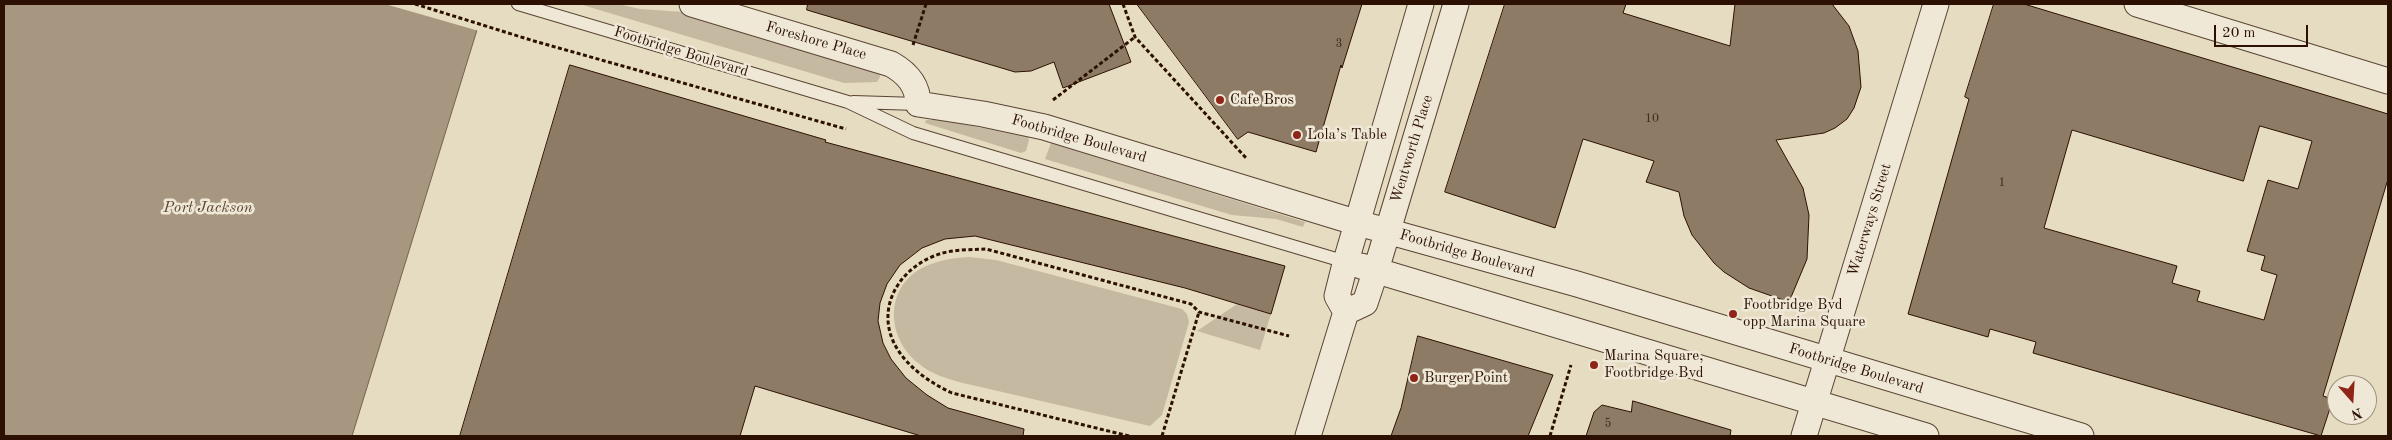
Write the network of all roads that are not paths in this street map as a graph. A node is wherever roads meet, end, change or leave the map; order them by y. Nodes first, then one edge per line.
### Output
1 (518, 4) edge
2 (692, 4) edge
3 (1421, 4) edge
4 (1456, 4) edge
5 (1936, 4) edge
6 (2137, 4) edge
7 (2388, 81) edge
8 (848, 102) junction
9 (918, 104) junction
10 (1358, 223) junction
11 (1387, 232) junction
12 (1346, 262) junction
13 (1376, 270) junction
14 (1346, 312) junction
15 (1827, 360) junction
16 (1815, 402) junction
17 (1308, 436) edge
18 (1804, 436) edge
19 (1926, 436) edge
20 (2081, 436) edge

1 - 8 lane, Footbridge Boulevard
2 - 9 street, Foreshore Place
3 - 10 street
4 - 11 street, Wentworth Place
5 - 15 street, Waterways Street
6 - 7 street
8 - 9 lane, Footbridge Boulevard
8 - 12 lane, Footbridge Boulevard
9 - 10 street, Footbridge Boulevard
10 - 11 street, Footbridge Boulevard
10 - 12 street
11 - 13 street, Wentworth Place
11 - 15 street, Footbridge Boulevard
12 - 13 street, Footbridge Boulevard
12 - 14 street
13 - 14 street, Wentworth Place
13 - 16 street, Footbridge Boulevard
14 - 17 street
15 - 16 street, Waterways Street
15 - 20 street, Footbridge Boulevard
16 - 18 street, Waterways Street
16 - 19 street, Footbridge Boulevard

